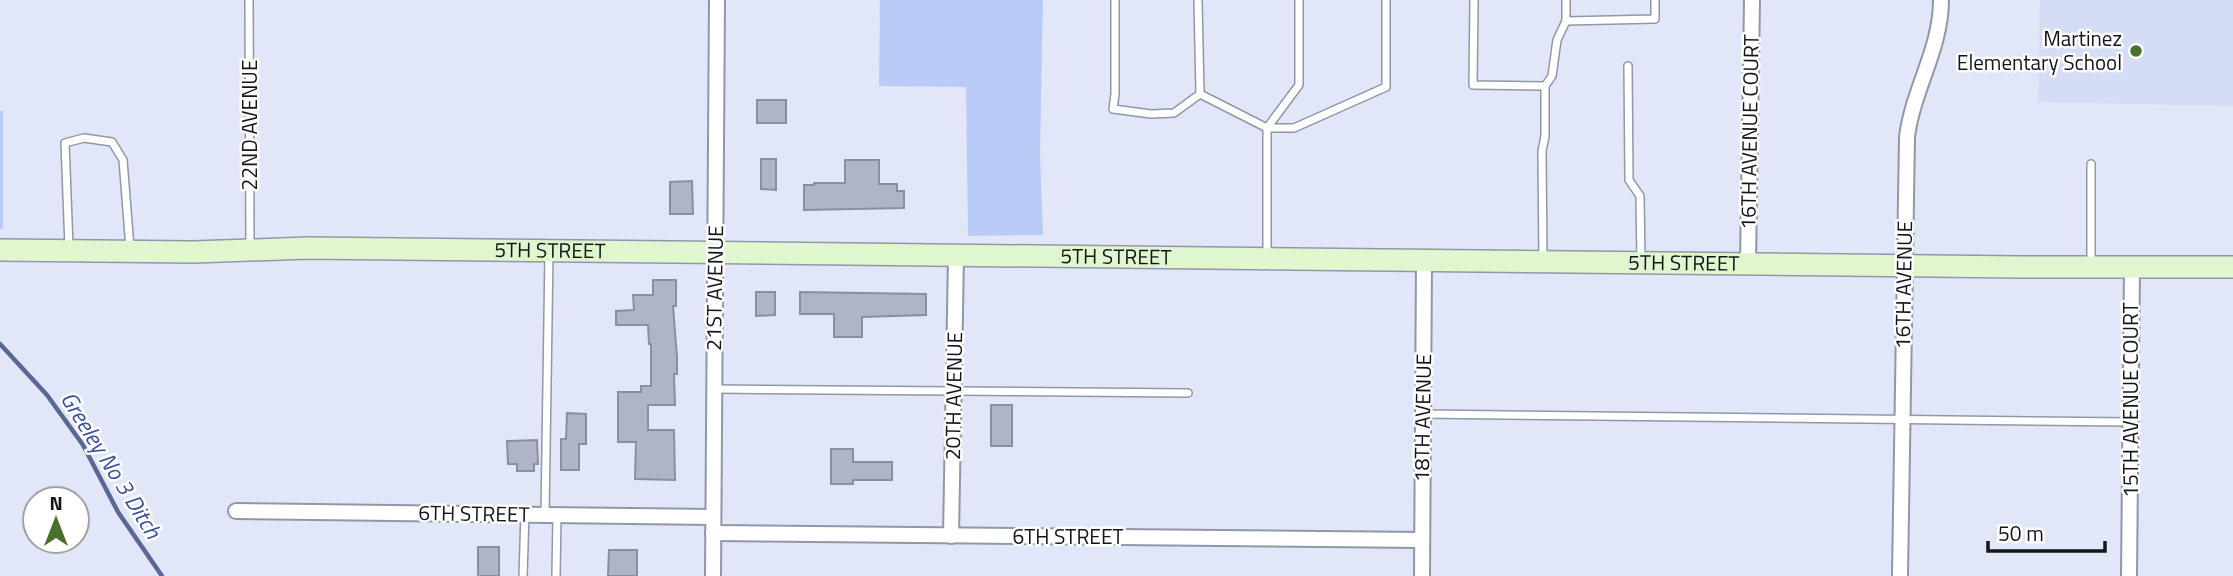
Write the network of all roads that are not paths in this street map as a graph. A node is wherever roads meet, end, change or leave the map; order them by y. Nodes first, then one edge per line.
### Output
1 (249, 0) edge
2 (717, 0) edge
3 (1115, 0) edge
4 (1198, 0) edge
5 (1299, 0) edge
6 (1386, 0) edge
7 (1474, 0) edge
8 (1566, 0) edge
9 (1655, 0) edge
10 (1752, 0) edge
11 (1941, 0) edge
12 (1566, 20) junction
13 (1628, 66) dead end
14 (1545, 86) junction
15 (1200, 94) junction
16 (1267, 128) junction
17 (2091, 164) dead end
18 (0, 250) edge
19 (250, 250) junction
20 (69, 251) junction
21 (130, 251) junction
22 (549, 251) junction
23 (715, 253) junction
24 (956, 256) junction
25 (1267, 258) junction
26 (1424, 261) junction
27 (1543, 262) junction
28 (1641, 262) junction
29 (1748, 263) junction
30 (1905, 265) junction
31 (2091, 266) junction
32 (2132, 266) junction
33 (2233, 267) edge
34 (714, 390) junction
35 (954, 392) junction
36 (1188, 393) dead end
37 (1423, 414) junction
38 (1903, 418) junction
39 (2131, 422) junction
40 (236, 511) dead end
41 (525, 514) junction
42 (551, 515) junction
43 (713, 517) junction
44 (713, 533) junction
45 (951, 536) junction
46 (1422, 540) junction
47 (523, 576) edge
48 (556, 576) edge
49 (713, 576) edge
50 (1422, 576) edge
51 (1900, 576) edge
52 (2129, 576) edge

1 - 19 lane, 22ND AVENUE
2 - 23 street, 21ST AVENUE
3 - 15 lane
4 - 15 lane
5 - 16 lane
6 - 16 lane
7 - 14 lane
8 - 12 lane
9 - 12 lane
10 - 29 street, 16TH AVENUE COURT
11 - 30 street, 16TH AVENUE
12 - 14 lane
13 - 28 lane
14 - 27 lane
15 - 16 lane
16 - 25 lane
17 - 31 lane
18 - 20 main road, 5TH STREET
19 - 21 main road, 5TH STREET
19 - 22 main road, 5TH STREET
20 - 21 main road, 5TH STREET
20 - 21 lane
22 - 23 main road, 5TH STREET
22 - 42 lane
23 - 24 main road, 5TH STREET
23 - 34 street, 21ST AVENUE
24 - 25 main road, 5TH STREET
24 - 35 street, 20TH AVENUE
25 - 26 main road, 5TH STREET
26 - 27 main road, 5TH STREET
26 - 37 street, 18TH AVENUE
27 - 28 main road, 5TH STREET
28 - 29 main road, 5TH STREET
29 - 30 main road, 5TH STREET
30 - 31 main road, 5TH STREET
30 - 38 street, 16TH AVENUE
31 - 32 main road, 5TH STREET
32 - 33 main road, 5TH STREET
32 - 39 street, 15TH AVENUE COURT
34 - 35 lane
34 - 43 street, 21ST AVENUE
35 - 36 lane
35 - 45 street, 20TH AVENUE
37 - 38 lane
37 - 46 street, 18TH AVENUE
38 - 39 lane
38 - 51 street, 16TH AVENUE
39 - 52 street, 15TH AVENUE COURT
40 - 41 street, 6TH STREET
41 - 42 street, 6TH STREET
41 - 47 lane
42 - 43 street, 6TH STREET
42 - 48 lane
43 - 44 street, 21ST AVENUE
44 - 45 street, 6TH STREET
44 - 49 street, 21ST AVENUE
45 - 46 street, 6TH STREET
46 - 50 street, 18TH AVENUE

